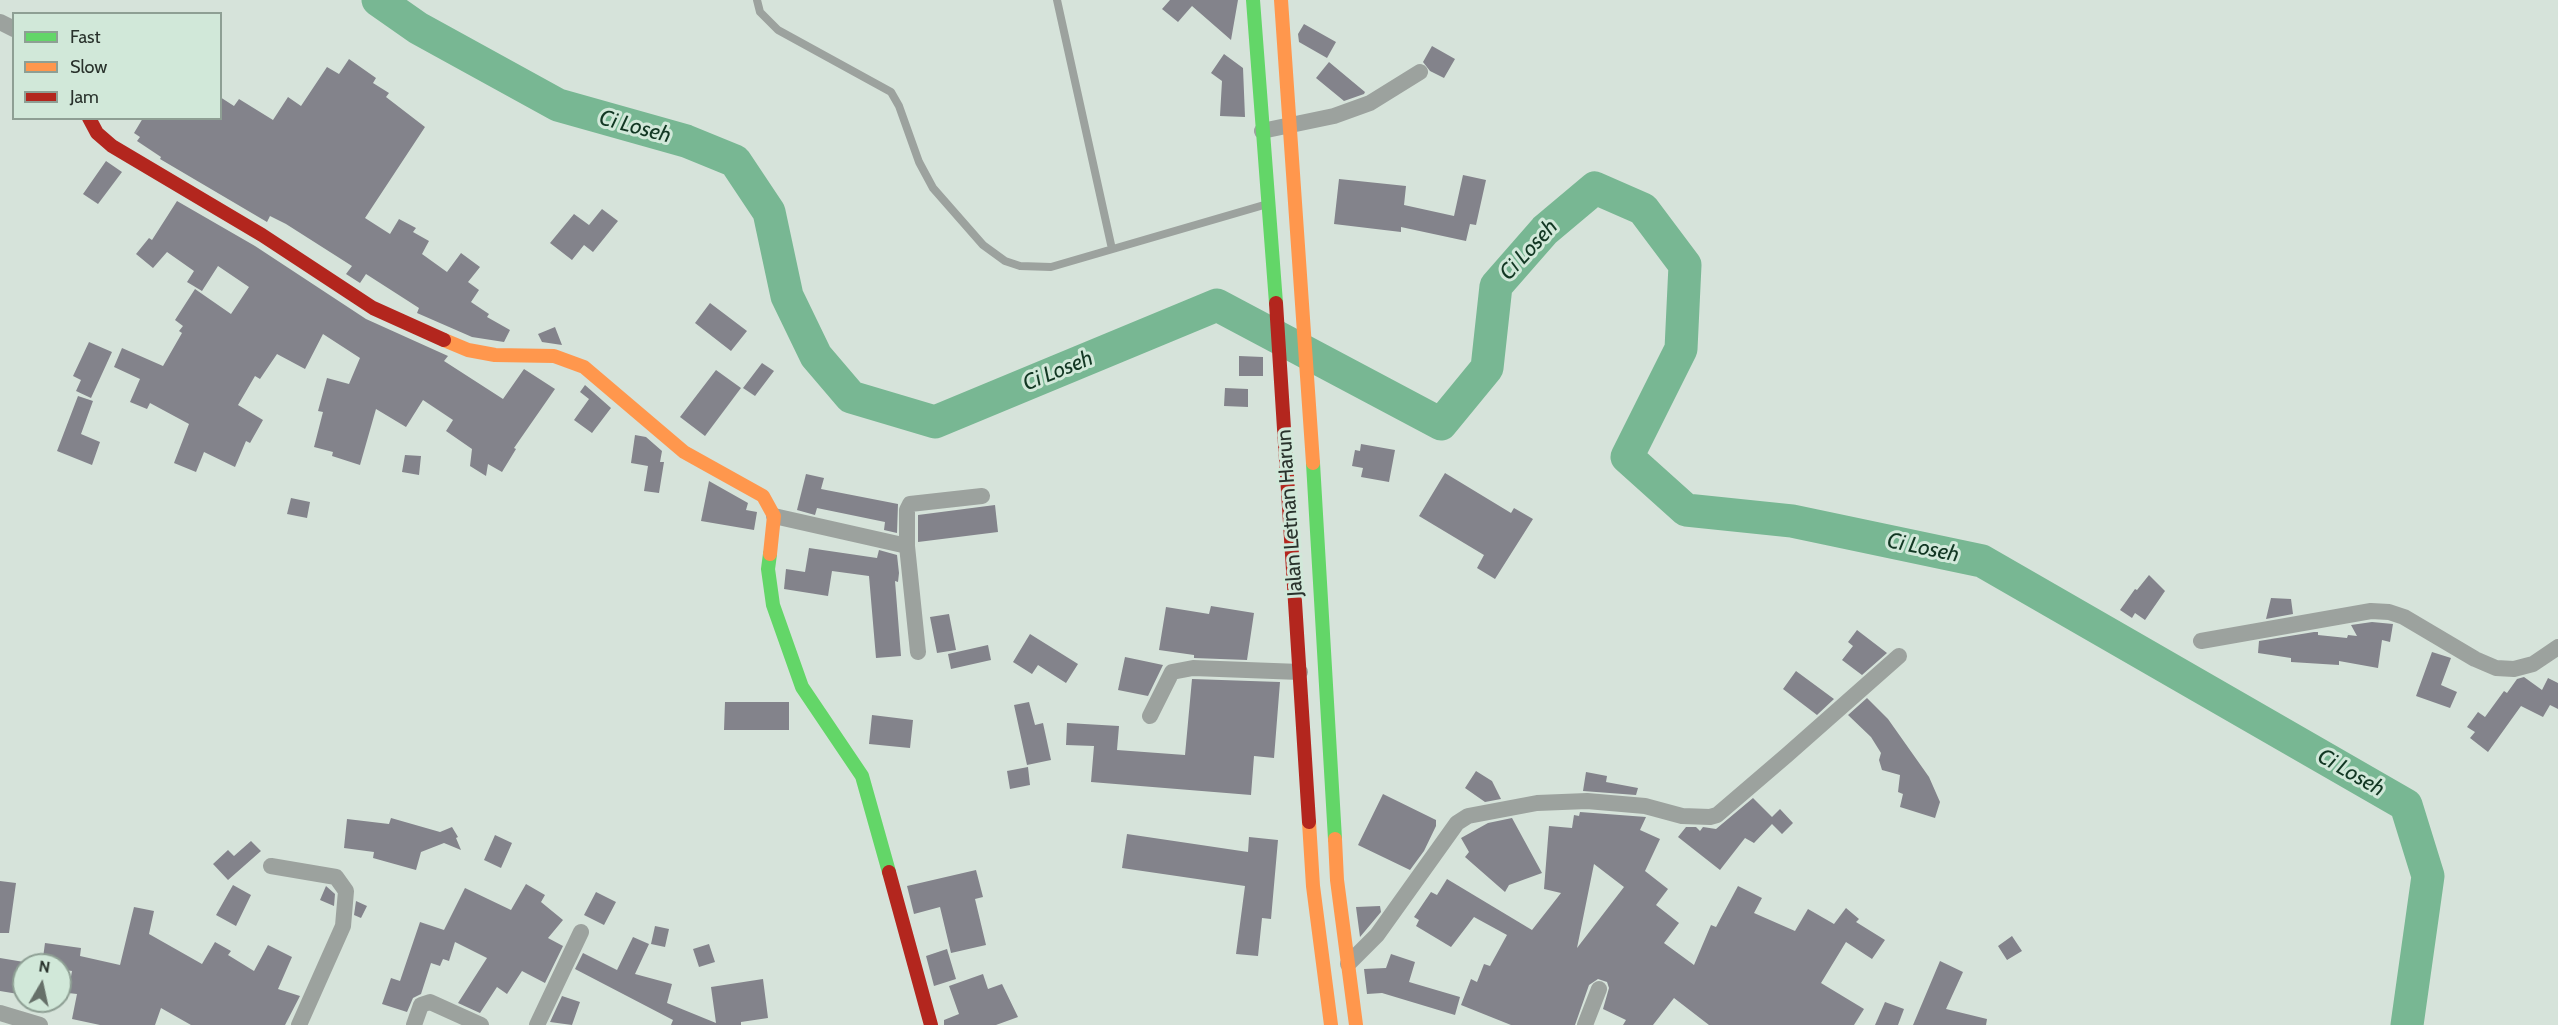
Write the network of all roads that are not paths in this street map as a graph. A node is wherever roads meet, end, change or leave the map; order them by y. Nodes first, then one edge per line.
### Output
1 (756, 0) edge
2 (1057, 0) edge
3 (1253, 0) edge
4 (1281, 0) edge
5 (1420, 72) dead end
6 (90, 120) edge
7 (1289, 127) junction
8 (1262, 131) junction
9 (1267, 208) junction
10 (1112, 249) junction
11 (982, 496) dead end
12 (774, 516) junction
13 (907, 546) junction
14 (2201, 640) dead end
15 (2558, 647) edge
16 (918, 652) dead end
17 (1899, 656) dead end
18 (1300, 672) junction
19 (1150, 717) dead end
20 (271, 866) dead end
21 (580, 932) dead end
22 (1348, 963) junction
23 (1599, 989) dead end
24 (0, 1013) edge
25 (40, 1025) edge
26 (299, 1025) edge
27 (414, 1025) edge
28 (481, 1025) edge
29 (537, 1025) edge
30 (931, 1025) edge
31 (1331, 1025) edge
32 (1356, 1025) edge
33 (1585, 1025) edge

1 - 10 lane
2 - 10 lane
3 - 8 main road, Jalan Letnan Harun
4 - 7 main road, Jalan Letnan Harun
5 - 7 street
6 - 12 main road
7 - 8 street
7 - 22 main road, Jalan Letnan Harun
8 - 9 main road, Jalan Letnan Harun
9 - 10 lane
9 - 18 main road, Jalan Letnan Harun
11 - 13 street
12 - 13 street
12 - 30 main road
13 - 16 street
14 - 15 street
17 - 22 street
18 - 19 street
18 - 31 main road, Jalan Letnan Harun
20 - 26 street
21 - 29 street
22 - 32 main road, Jalan Letnan Harun
23 - 33 street
24 - 25 street
27 - 28 street

